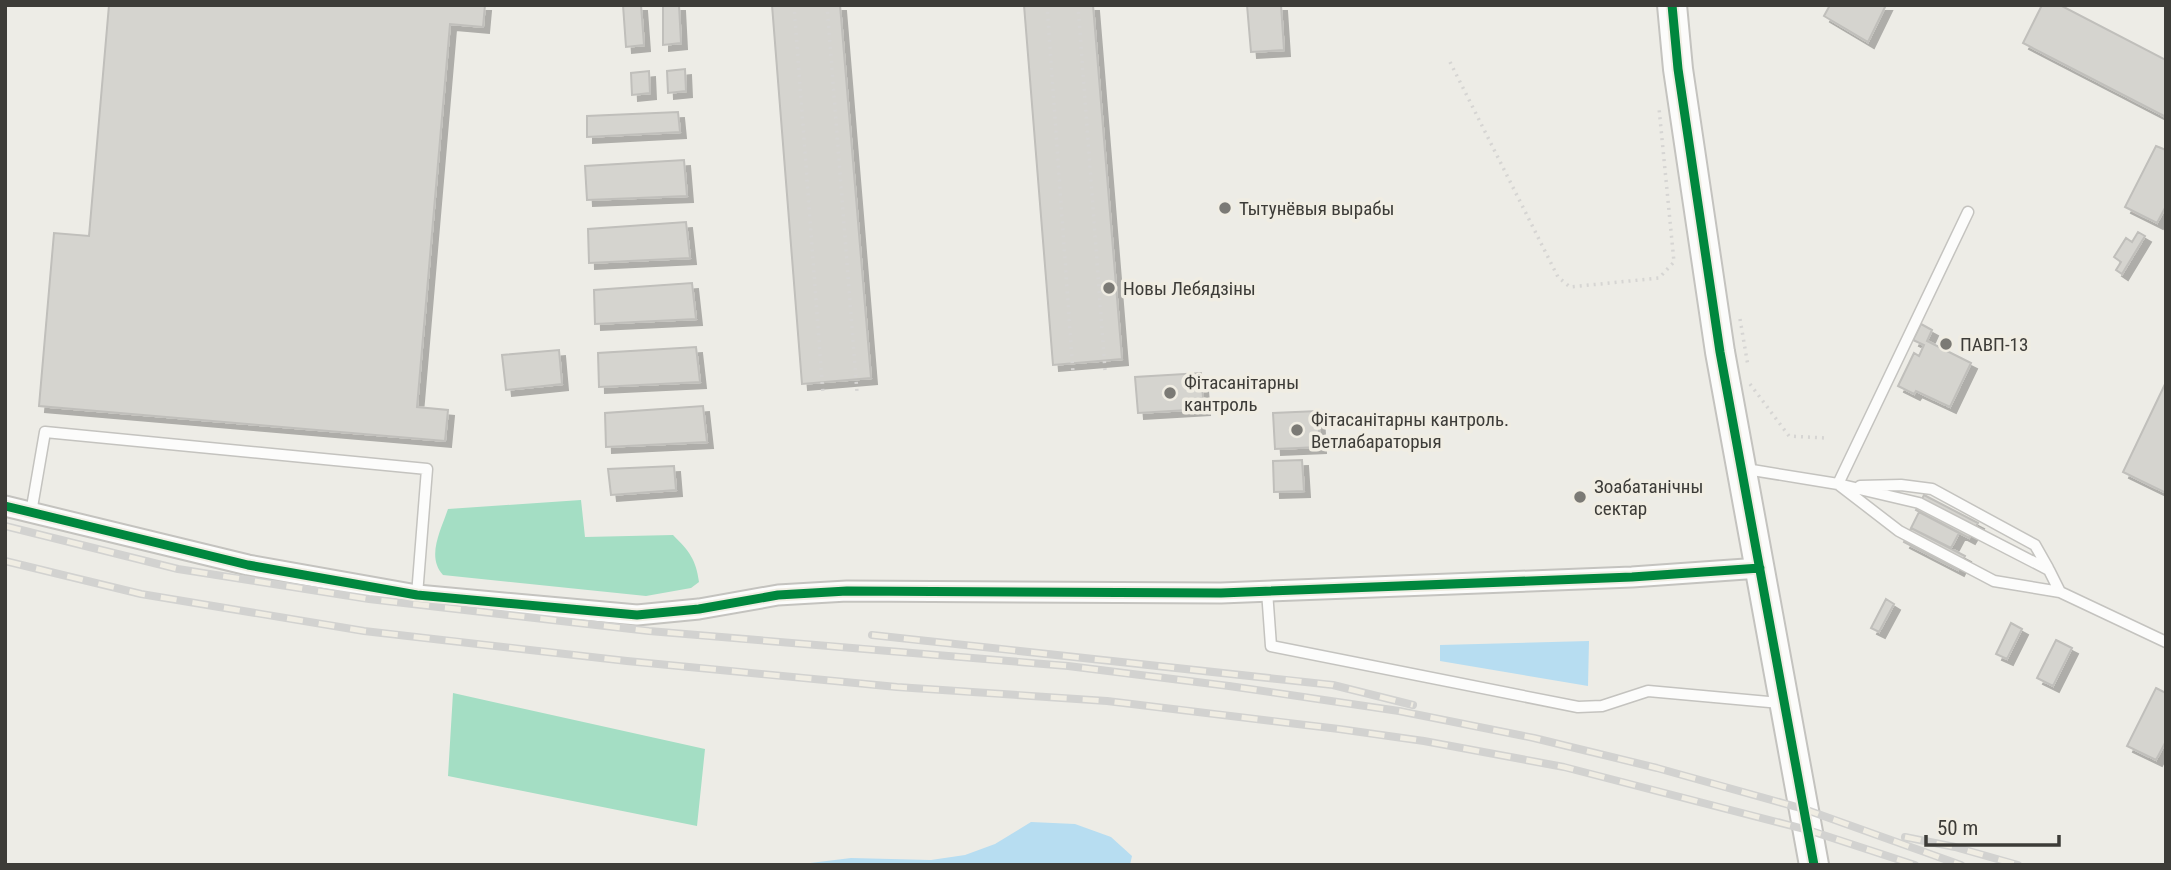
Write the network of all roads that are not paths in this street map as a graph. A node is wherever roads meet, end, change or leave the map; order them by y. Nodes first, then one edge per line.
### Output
1 (1672, 5) edge
2 (1968, 212) dead end
3 (1741, 468) junction
4 (1842, 485) junction
5 (5, 506) edge
6 (31, 513) junction
7 (1760, 568) junction
8 (2049, 570) junction
9 (1267, 592) junction
10 (2060, 592) junction
11 (417, 595) junction
12 (2166, 642) edge
13 (1785, 703) junction
14 (1814, 865) edge

1 - 3 street
2 - 4 lane
3 - 4 lane
3 - 7 street
4 - 8 lane
4 - 8 lane
4 - 10 lane
5 - 6 street
6 - 11 street
6 - 11 lane
7 - 9 street
7 - 13 street
8 - 10 lane
9 - 11 street
9 - 13 lane
10 - 12 lane
13 - 14 street

